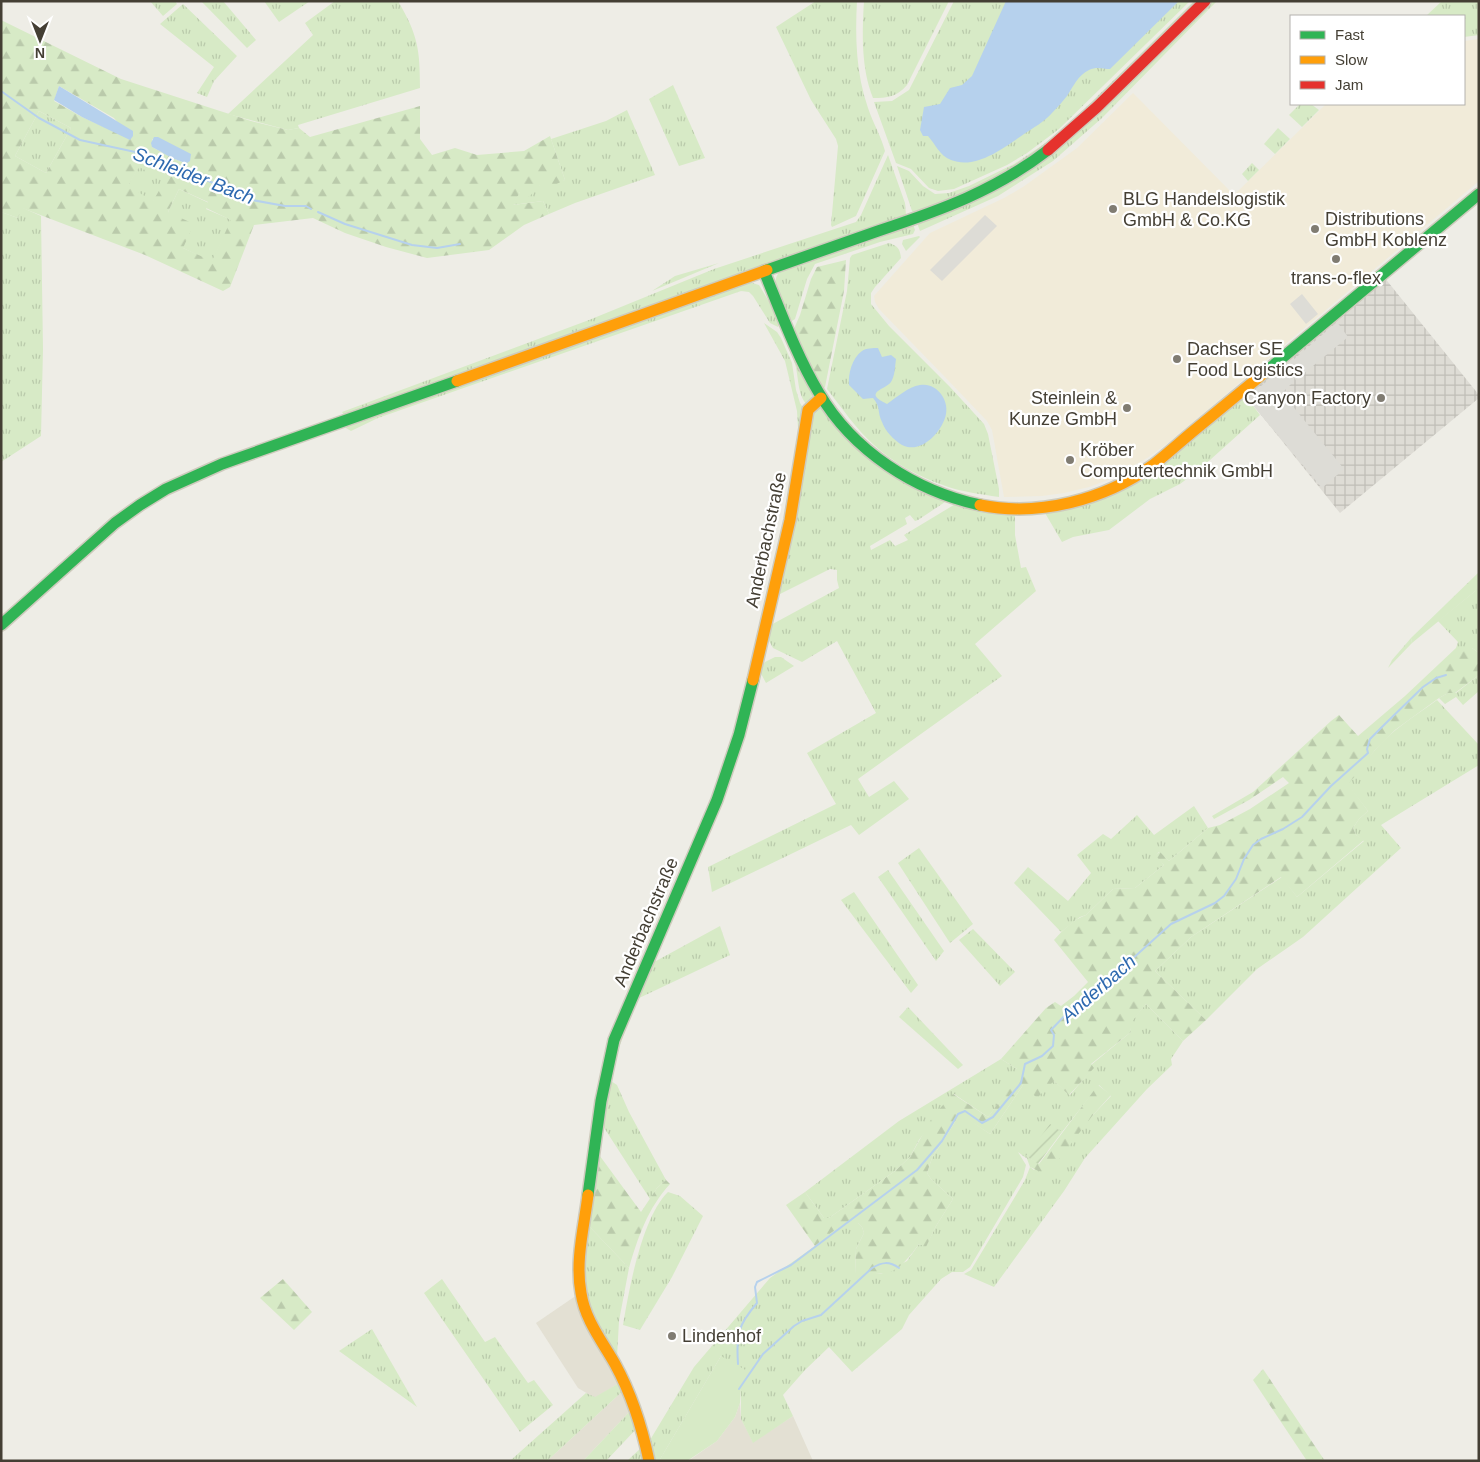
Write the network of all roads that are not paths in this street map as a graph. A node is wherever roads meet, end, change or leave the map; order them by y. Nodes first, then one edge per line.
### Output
1 (1205, 1) edge
2 (1479, 194) edge
3 (764, 270) junction
4 (821, 398) junction
5 (1, 625) edge
6 (649, 1461) edge

1 - 3 main road
2 - 4 main road
3 - 4 main road
3 - 5 main road
4 - 6 main road, Anderbachstraße

